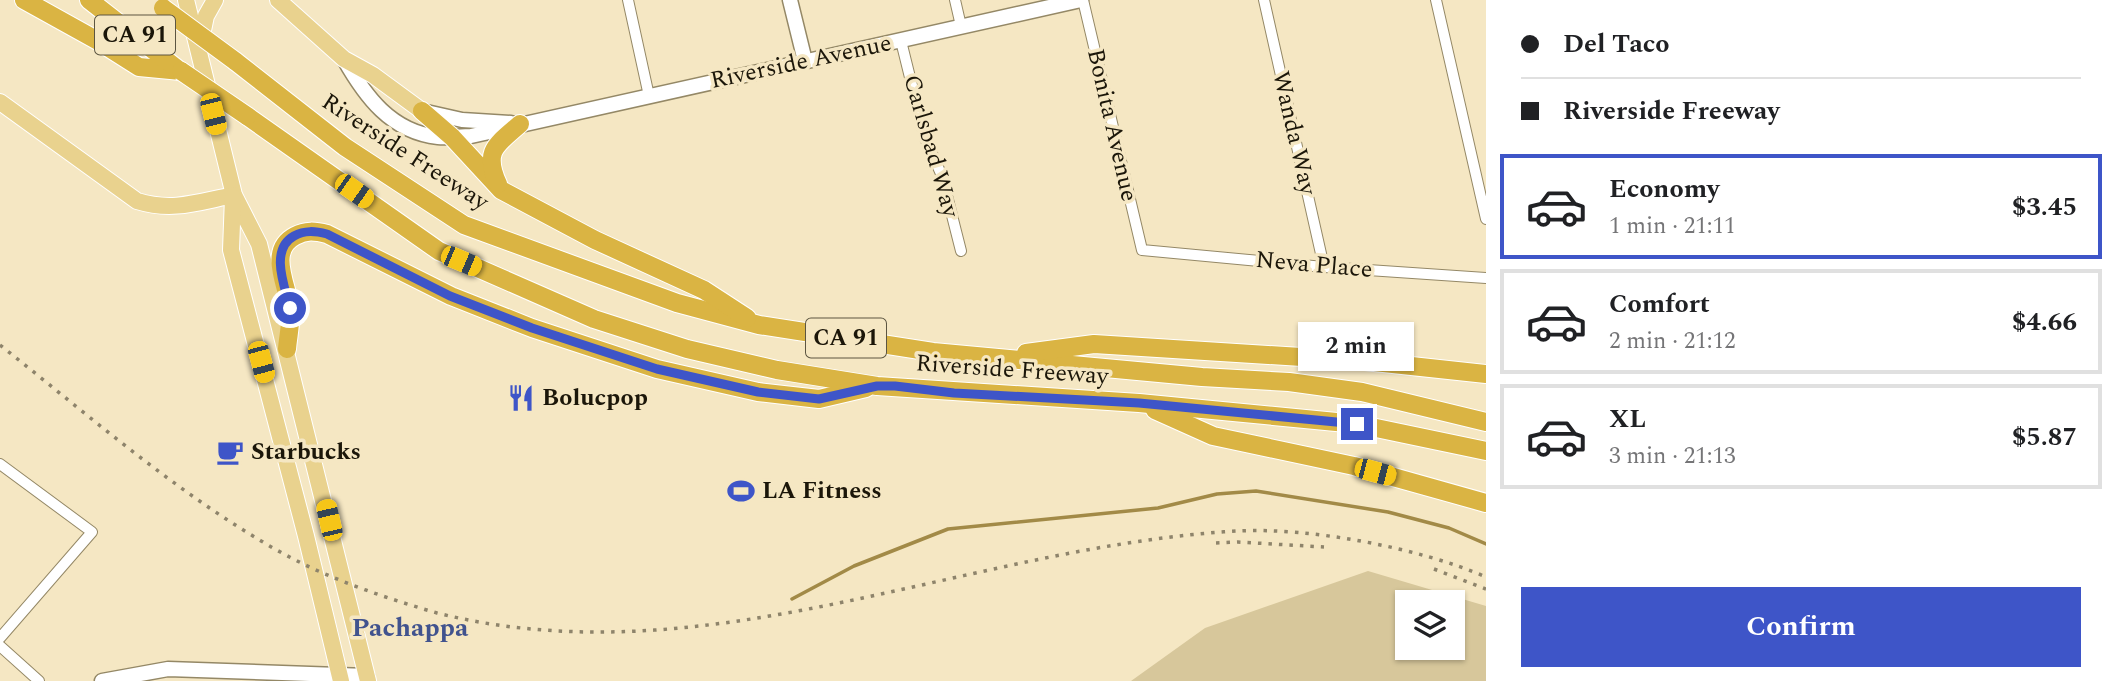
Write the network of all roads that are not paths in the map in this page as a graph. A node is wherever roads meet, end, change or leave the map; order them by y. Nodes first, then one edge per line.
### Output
1 (24, 0) edge
2 (89, 0) edge
3 (186, 0) edge
4 (215, 0) edge
5 (278, 0) edge
6 (628, 0) edge
7 (790, 0) edge
8 (955, 0) edge
9 (1082, 0) edge
10 (1264, 0) edge
11 (1436, 0) edge
12 (158, 4) edge
13 (961, 26) junction
14 (901, 41) junction
15 (199, 51) junction
16 (344, 58) junction
17 (805, 61) junction
18 (181, 71) junction
19 (649, 96) junction
20 (0, 102) edge
21 (422, 111) junction
22 (520, 124) junction
23 (452, 136) junction
24 (501, 190) junction
25 (234, 195) junction
26 (1486, 219) edge
27 (1142, 250) joint
28 (961, 251) dead end
29 (1324, 267) junction
30 (1486, 278) edge
31 (759, 325) junction
32 (287, 349) junction
33 (991, 358) junction
34 (1486, 374) edge
35 (877, 386) junction
36 (1139, 403) junction
37 (1486, 422) edge
38 (1486, 451) edge
39 (0, 464) edge
40 (1486, 503) edge
41 (0, 638) edge
42 (0, 646) edge
43 (340, 678) edge
44 (368, 678) edge
45 (39, 681) edge
46 (102, 681) edge

1 - 18 highway
2 - 18 highway, Riverside Freeway / CA 91
3 - 15 main road
4 - 15 main road
5 - 16 main road, Riverside Avenue
6 - 19 street
7 - 17 main road
8 - 13 street
9 - 13 main road, Riverside Avenue
9 - 27 street, Bonita Avenue
10 - 29 street, Wanda Way
11 - 26 street
12 - 31 highway, Riverside Freeway / CA 91, bridge
13 - 14 main road, Riverside Avenue
14 - 17 main road, Riverside Avenue
14 - 28 street, Carlsbad Way
15 - 25 main road
16 - 21 main road, Riverside Avenue
16 - 23 main road, Riverside Avenue
17 - 19 main road, Riverside Avenue
18 - 35 highway, Riverside Freeway / CA 91, bridge
19 - 22 main road, Riverside Avenue
20 - 25 main road
21 - 22 main road, Riverside Avenue
21 - 23 highway
22 - 23 main road, Riverside Avenue
22 - 24 highway
23 - 24 highway
24 - 31 highway
25 - 32 main road
25 - 43 main road
27 - 29 street, Neva Place
29 - 30 street, Neva Place
31 - 33 highway, Riverside Freeway / CA 91
32 - 35 highway
32 - 44 main road
33 - 34 highway
33 - 37 highway, Riverside Freeway / CA 91
35 - 36 highway, Riverside Freeway / CA 91
36 - 38 highway, Riverside Freeway / CA 91
36 - 40 highway
39 - 41 street
42 - 45 street
43 - 44 main road
43 - 46 main road

